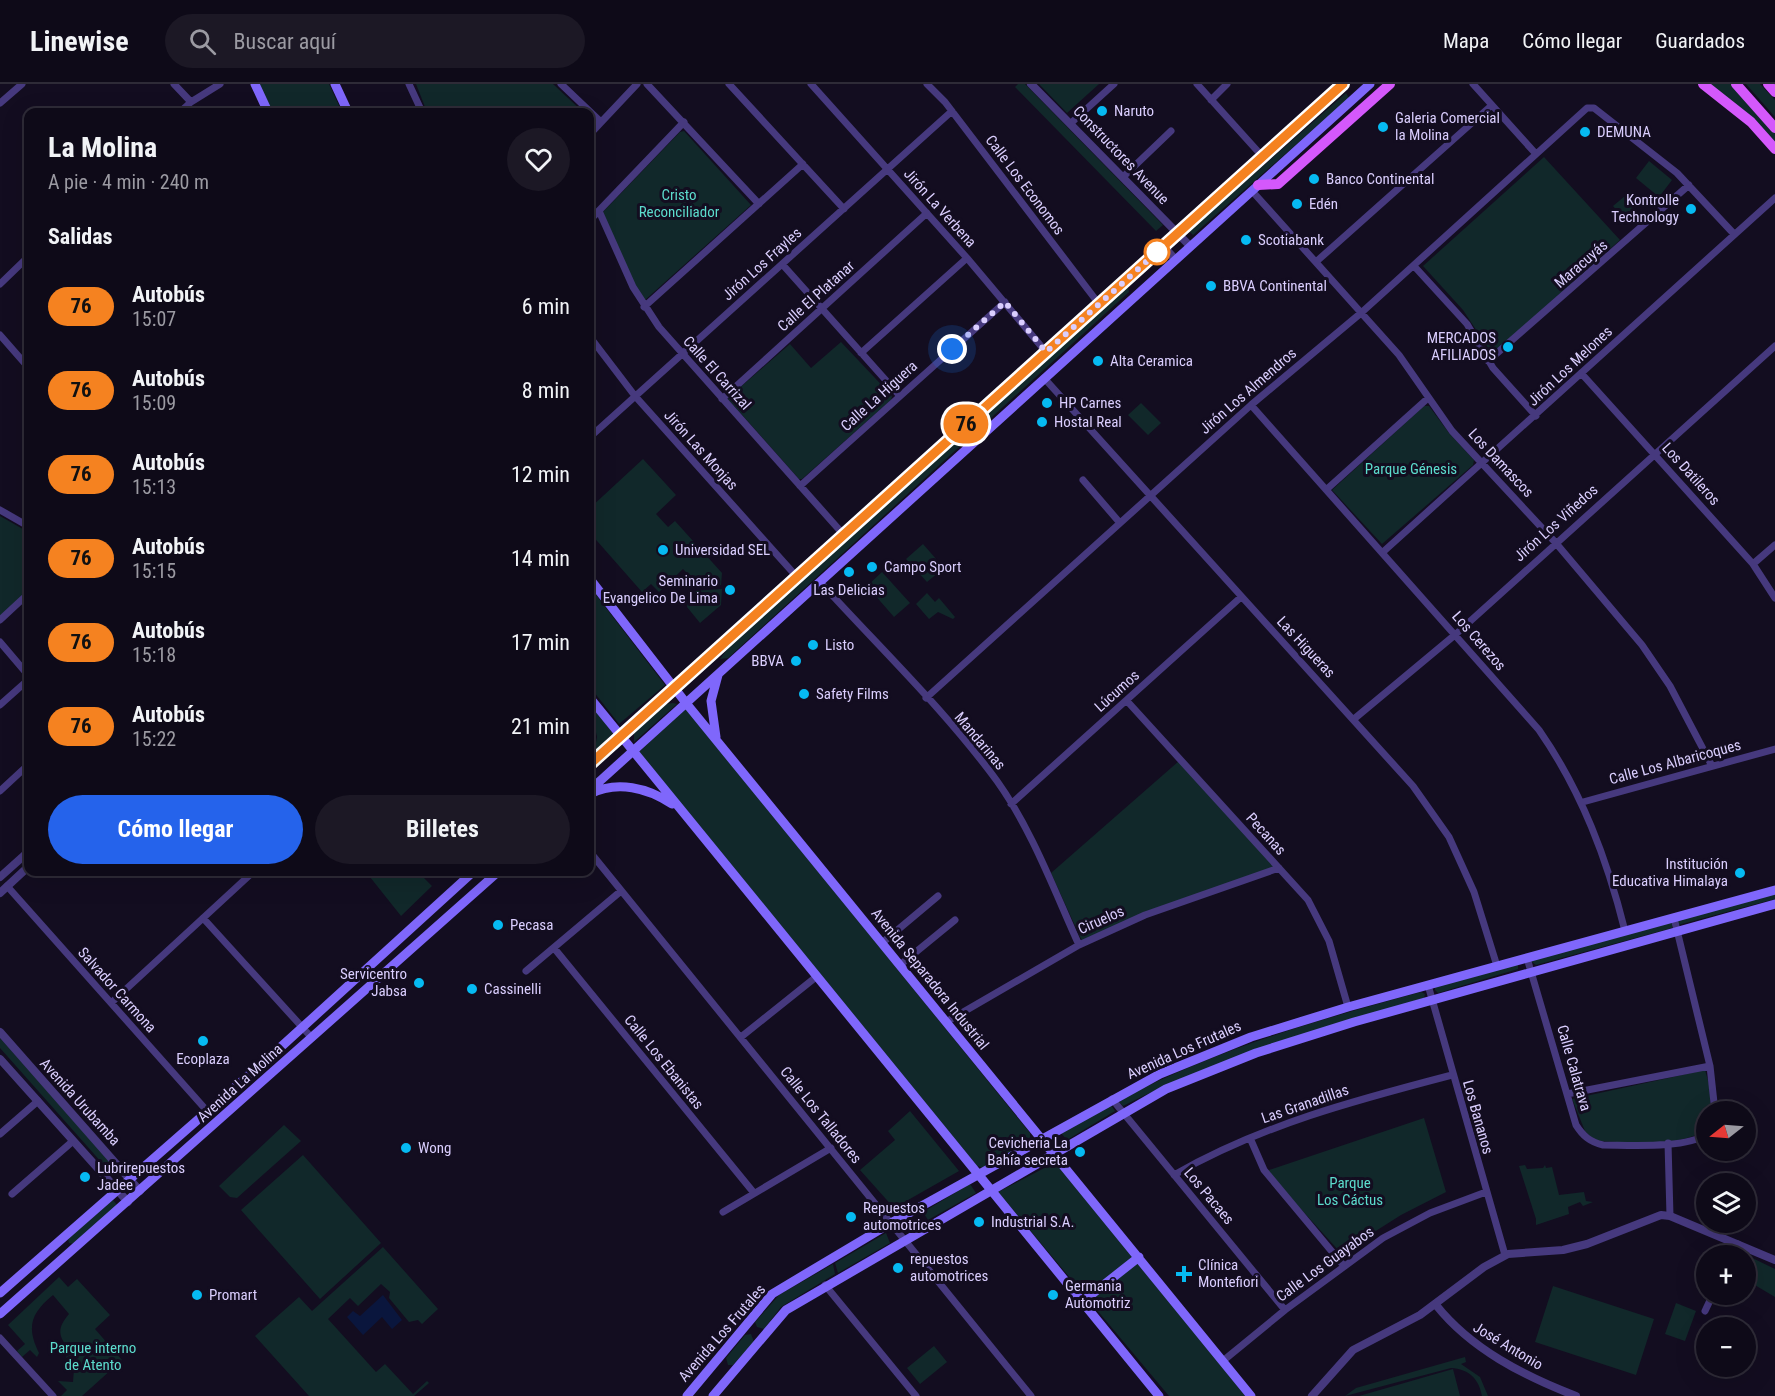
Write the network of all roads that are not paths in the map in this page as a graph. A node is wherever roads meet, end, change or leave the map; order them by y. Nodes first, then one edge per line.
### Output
1 (22, 84) edge
2 (174, 84) edge
3 (220, 84) edge
4 (255, 84) edge
5 (335, 84) edge
6 (409, 84) edge
7 (561, 84) edge
8 (638, 84) edge
9 (647, 84) edge
10 (729, 84) edge
11 (811, 84) edge
12 (927, 84) edge
13 (1031, 84) edge
14 (1114, 84) edge
15 (1197, 84) edge
16 (1227, 84) edge
17 (1370, 84) edge
18 (1390, 84) edge
19 (1473, 84) edge
20 (1703, 84) edge
21 (1736, 84) edge
22 (1768, 84) edge
23 (1341, 86) edge
24 (1775, 92) edge
25 (1211, 99) junction
26 (191, 102) junction
27 (0, 103) edge
28 (1350, 103) junction
29 (1492, 105) junction
30 (184, 108) edge
31 (266, 108) edge
32 (346, 108) edge
33 (420, 108) edge
34 (586, 108) edge
35 (952, 111) junction
36 (594, 115) edge
37 (601, 122) junction
38 (684, 122) junction
39 (1071, 123) junction
40 (1775, 128) edge
41 (594, 130) edge
42 (1171, 130) dead end
43 (1775, 149) edge
44 (1536, 154) junction
45 (1262, 156) junction
46 (803, 164) junction
47 (888, 169) junction
48 (1123, 177) junction
49 (1689, 185) junction
50 (1255, 188) junction
51 (1775, 198) edge
52 (759, 204) junction
53 (844, 208) junction
54 (598, 211) junction
55 (927, 213) junction
56 (594, 216) edge
57 (1178, 233) junction
58 (1734, 234) junction
59 (1163, 246) junction
60 (1190, 246) junction
61 (967, 258) junction
62 (1175, 259) junction
63 (24, 261) edge
64 (1317, 261) junction
65 (782, 264) junction
66 (1414, 266) junction
67 (1123, 282) junction
68 (0, 284) edge
69 (1135, 294) junction
70 (1005, 302) junction
71 (1099, 304) junction
72 (644, 307) junction
73 (822, 309) junction
74 (1361, 314) junction
75 (0, 335) edge
76 (594, 342) edge
77 (1775, 346) edge
78 (861, 352) junction
79 (1046, 352) junction
80 (682, 354) junction
81 (1488, 361) junction
82 (24, 362) edge
83 (1581, 374) junction
84 (1044, 378) junction
85 (899, 395) junction
86 (635, 396) junction
87 (722, 399) junction
88 (1427, 399) junction
89 (1251, 405) junction
90 (1536, 416) junction
91 (594, 433) edge
92 (1654, 453) junction
93 (1482, 462) junction
94 (1083, 480) dead end
95 (800, 486) junction
96 (1327, 489) junction
97 (1149, 496) junction
98 (0, 510) edge
99 (1120, 523) junction
100 (24, 524) edge
101 (843, 534) junction
102 (1555, 542) junction
103 (1775, 545) edge
104 (1383, 552) junction
105 (1753, 564) junction
106 (797, 577) junction
107 (820, 582) junction
108 (594, 584) edge
109 (1241, 597) junction
110 (24, 598) edge
111 (1775, 598) edge
112 (0, 620) edge
113 (1456, 634) junction
114 (731, 637) junction
115 (0, 642) edge
116 (731, 663) junction
117 (24, 670) edge
118 (718, 674) junction
119 (24, 684) edge
120 (673, 688) junction
121 (926, 698) junction
122 (1127, 701) junction
123 (594, 703) edge
124 (686, 703) junction
125 (0, 705) edge
126 (1354, 719) junction
127 (620, 737) junction
128 (718, 742) junction
129 (1775, 749) edge
130 (632, 752) junction
131 (594, 760) edge
132 (1712, 766) junction
133 (24, 769) edge
134 (594, 788) edge
135 (0, 791) edge
136 (594, 791) edge
137 (1583, 802) junction
138 (1011, 804) junction
139 (685, 816) junction
140 (24, 856) edge
141 (594, 857) edge
142 (1279, 868) junction
143 (24, 871) edge
144 (247, 876) edge
145 (469, 876) edge
146 (493, 876) edge
147 (0, 877) edge
148 (462, 882) junction
149 (3, 890) edge
150 (1775, 890) edge
151 (621, 891) junction
152 (473, 894) junction
153 (938, 896) dead end
154 (1775, 904) edge
155 (203, 918) junction
156 (1674, 918) junction
157 (955, 920) dead end
158 (1676, 930) junction
159 (1625, 931) junction
160 (882, 944) junction
161 (1079, 945) junction
162 (554, 948) junction
163 (1527, 958) junction
164 (900, 965) junction
165 (1497, 966) junction
166 (367, 970) junction
167 (526, 971) dead end
168 (1531, 971) junction
169 (816, 977) junction
170 (376, 981) junction
171 (1428, 985) junction
172 (1432, 1000) junction
173 (111, 1003) junction
174 (1348, 1007) junction
175 (946, 1022) junction
176 (303, 1028) junction
177 (0, 1032) edge
178 (741, 1037) junction
179 (312, 1038) junction
180 (1, 1062) edge
181 (1710, 1066) junction
182 (1452, 1075) junction
183 (1567, 1094) junction
184 (1112, 1099) junction
185 (38, 1101) junction
186 (1714, 1101) edge
187 (208, 1112) junction
188 (1123, 1113) junction
189 (0, 1134) edge
190 (1250, 1138) junction
191 (1696, 1139) edge
192 (1042, 1140) junction
193 (73, 1141) junction
194 (1668, 1143) junction
195 (831, 1148) junction
196 (1053, 1153) junction
197 (1174, 1175) junction
198 (978, 1176) junction
199 (131, 1180) junction
200 (118, 1191) junction
201 (140, 1191) junction
202 (990, 1191) junction
203 (1486, 1192) junction
204 (754, 1193) junction
205 (12, 1194) dead end
206 (128, 1202) junction
207 (723, 1212) dead end
208 (1670, 1216) junction
209 (891, 1223) junction
210 (904, 1239) junction
211 (1738, 1244) joint
212 (52, 1248) junction
213 (1505, 1255) junction
214 (1139, 1257) junction
215 (62, 1259) junction
216 (1775, 1260) edge
217 (1344, 1266) junction
218 (825, 1285) junction
219 (0, 1293) edge
220 (1082, 1302) junction
221 (1436, 1305) junction
222 (1708, 1305) edge
223 (1285, 1310) junction
224 (1705, 1311) dead end
225 (0, 1314) edge
226 (0, 1338) edge
227 (1224, 1360) junction
228 (54, 1396) edge
229 (687, 1396) edge
230 (713, 1396) edge
231 (916, 1396) edge
232 (1031, 1396) edge
233 (1160, 1396) edge
234 (1251, 1396) edge
235 (1312, 1396) edge
236 (1576, 1396) edge

1 - 27 street
2 - 26 street
3 - 26 street
4 - 31 main road
5 - 32 main road
6 - 33 street
7 - 34 street
8 - 37 street
9 - 38 street
10 - 46 street
11 - 47 street, Jirón La Verbena
12 - 35 street, Calle Los Economos
13 - 39 street, Constructores Avenue
14 - 39 street
15 - 25 street
16 - 25 street
17 - 28 main road
18 - 50 main road
19 - 29 street
20 - 43 main road
21 - 40 main road
22 - 24 main road
23 - 28 main road
23 - 45 main road
25 - 45 street
26 - 30 street
28 - 50 main road
29 - 44 street
29 - 64 street
35 - 47 street, Jirón Los Frayles
35 - 71 street, Calle Los Economos
36 - 37 street
37 - 41 street
38 - 52 street
38 - 54 street
39 - 48 street, Constructores Avenue
42 - 48 street
44 - 49 street, Jirón Los Almendros
44 - 66 street, Jirón Los Almendros
45 - 57 main road
46 - 52 street
46 - 53 street
47 - 53 street, Jirón Los Frayles
47 - 55 street, Jirón La Verbena
48 - 57 street, Constructores Avenue
49 - 58 street
49 - 81 street, Maracuyás
50 - 60 main road
50 - 64 street, Los Damascos
51 - 58 street, Jirón Los Melones
52 - 72 street
53 - 65 street, Jirón Los Frayles
54 - 56 street
54 - 72 street, Calle El Carrizal
55 - 61 street, Jirón La Verbena
55 - 73 street, Calle El Platanar
57 - 59 main road
57 - 60 street, Constructores Avenue
58 - 83 street, Jirón Los Melones
59 - 62 street
59 - 67 main road
60 - 62 main road
61 - 70 street, Jirón La Verbena
61 - 78 street
62 - 69 main road
63 - 68 street
64 - 74 street, Los Damascos
65 - 73 street
65 - 80 street, Jirón Los Frayles
66 - 74 street, Jirón Los Almendros
66 - 81 street
67 - 69 main road
67 - 71 main road
69 - 84 main road
70 - 79 street, Jirón La Verbena
70 - 85 street, Calle La Higuera
71 - 79 main road
72 - 80 street, Calle El Carrizal
73 - 78 street
73 - 87 street, Calle El Platanar
74 - 88 street, Los Damascos
74 - 89 street, Jirón Los Almendros
75 - 82 street
76 - 86 street, Jirón Las Monjas
77 - 92 street, Jirón Los Viñedos
78 - 85 street
79 - 101 main road
80 - 86 street, Jirón Los Frayles
80 - 87 street, Calle El Carrizal
81 - 90 street
83 - 90 street, Jirón Los Melones
83 - 92 street, Los Datileros
84 - 97 street, Las Higueras
84 - 107 main road
85 - 95 street, Calle La Higuera
86 - 91 street, Jirón Los Frayles
86 - 106 street, Jirón Las Monjas
87 - 95 street, Calle El Carrizal
88 - 93 street, Los Damascos
88 - 96 street
89 - 96 street, Los Cerezos
89 - 97 street, Jirón Los Almendros
90 - 93 street, Jirón Los Melones
92 - 102 street, Jirón Los Viñedos
92 - 105 street, Los Datileros
93 - 102 street, Los Damascos
93 - 104 street, Jirón Los Melones
94 - 99 street
95 - 101 street, Calle El Carrizal
96 - 104 street, Los Cerezos
97 - 99 street, Jirón Los Almendros
97 - 109 street, Las Higueras
98 - 100 street
99 - 121 street, Jirón Los Almendros
101 - 106 main road
102 - 113 street, Jirón Los Viñedos
102 - 132 street, Los Damascos
103 - 105 street
104 - 113 street, Los Cerezos
105 - 111 street, Los Datileros
106 - 114 main road
107 - 116 main road
107 - 121 street, Mandarinas
108 - 120 main road, Avenida Separadora Industrial
109 - 122 street, Lúcumos
109 - 126 street, Las Higueras
110 - 112 street
113 - 126 street, Jirón Los Viñedos
113 - 137 street, Los Cerezos
114 - 116 main road
114 - 120 main road
115 - 117 street
116 - 118 main road
118 - 124 main road
118 - 128 main road
119 - 125 street
120 - 124 main road, Avenida Separadora Industrial
120 - 127 main road
121 - 138 street, Mandarinas
122 - 138 street, Lúcumos
122 - 142 street, Pecanas
123 - 127 main road
124 - 128 main road, Avenida Separadora Industrial
124 - 130 main road
126 - 165 street, Las Higueras
127 - 130 main road
127 - 131 main road
128 - 160 main road, Avenida Separadora Industrial
129 - 132 street, Calle Los Albaricoques
130 - 134 main road
130 - 139 main road
132 - 137 street, Calle Los Albaricoques
133 - 135 street
136 - 139 main road
137 - 159 street, Los Cerezos
138 - 161 street, Mandarinas
139 - 169 main road
140 - 147 street
141 - 151 street, Calle Los Talladores
142 - 161 street, Ciruelos
142 - 174 street, Pecanas
143 - 149 street
144 - 155 street
145 - 148 main road, Avenida La Molina
146 - 152 main road, Avenida La Molina
148 - 152 main road
148 - 166 main road, Avenida La Molina
149 - 173 street, Salvador Carmona
150 - 156 main road, Avenida Los Frutales
151 - 162 street
151 - 178 street, Calle Los Talladores
152 - 170 main road, Avenida La Molina
153 - 160 street
154 - 158 main road, Avenida Los Frutales
155 - 173 street
155 - 176 street
156 - 158 street
156 - 159 main road, Avenida Los Frutales
157 - 164 street
158 - 168 main road, Avenida Los Frutales
158 - 181 street
159 - 163 main road, Avenida Los Frutales
160 - 164 main road, Avenida Separadora Industrial
161 - 175 street, Ciruelos
162 - 167 street
162 - 204 street, Calle Los Ebanistas
163 - 165 main road, Avenida Los Frutales
163 - 168 street, Calle Calatrava
164 - 175 main road, Avenida Separadora Industrial
165 - 171 main road, Avenida Los Frutales
166 - 170 main road
166 - 176 main road, Avenida La Molina
168 - 172 main road, Avenida Los Frutales
168 - 183 street, Calle Calatrava
169 - 178 street
169 - 198 main road
170 - 179 main road, Avenida La Molina
171 - 172 street, Los Bananos
171 - 174 main road, Avenida Los Frutales
172 - 182 street, Los Bananos
172 - 188 main road, Avenida Los Frutales
173 - 187 street, Salvador Carmona
174 - 184 main road, Avenida Los Frutales
175 - 192 main road, Avenida Separadora Industrial
176 - 179 street
176 - 187 main road, Avenida La Molina
177 - 199 street, Avenida Urubamba
178 - 195 street, Calle Los Talladores
179 - 201 main road, Avenida La Molina
180 - 185 street, Avenida Urubamba
181 - 183 street
181 - 186 street
182 - 190 street, Las Granadillas
182 - 203 street, Los Bananos
183 - 194 street, Calle Calatrava
184 - 188 street, Los Pacaes
184 - 192 main road, Avenida Los Frutales
185 - 189 street
185 - 193 street, Avenida Urubamba
187 - 199 main road, Avenida La Molina
188 - 196 main road, Avenida Los Frutales
188 - 197 street, Los Pacaes
190 - 197 street, Las Granadillas
190 - 217 street
191 - 194 street, Calle Calatrava
192 - 196 main road, Avenida Separadora Industrial
192 - 198 main road, Avenida Los Frutales
193 - 200 street, Avenida Urubamba
193 - 205 street
194 - 208 street
195 - 204 street
195 - 209 street, Calle Los Talladores
196 - 202 main road, Avenida Los Frutales
196 - 214 main road, Avenida Separadora Industrial
197 - 223 street, Los Pacaes
198 - 202 main road
198 - 209 main road, Avenida Los Frutales
199 - 200 main road, Avenida La Molina
199 - 201 street, Avenida Urubamba
200 - 206 street, Avenida Urubamba
200 - 212 main road, Avenida La Molina
201 - 206 main road, Avenida La Molina
202 - 210 main road, Avenida Los Frutales
202 - 220 main road
203 - 213 street, Los Bananos
203 - 217 street, Calle Los Guayabos
204 - 207 street
206 - 215 main road, Avenida La Molina
208 - 211 street
208 - 213 street
209 - 210 street, Calle Los Talladores
209 - 229 main road, Avenida Los Frutales
210 - 218 main road, Avenida Los Frutales
210 - 232 street, Calle Los Talladores
211 - 216 street
212 - 215 main road
212 - 219 main road, Avenida La Molina
213 - 221 street
214 - 220 main road
214 - 227 main road, Avenida Separadora Industrial
215 - 225 main road, Avenida La Molina
217 - 223 street, Calle Los Guayabos
218 - 230 main road, Avenida Los Frutales
218 - 231 street
220 - 233 main road
221 - 235 street
221 - 236 street, José Antonio
222 - 224 street
223 - 227 street, Calle Los Guayabos
226 - 228 street
227 - 234 main road, Avenida Separadora Industrial

